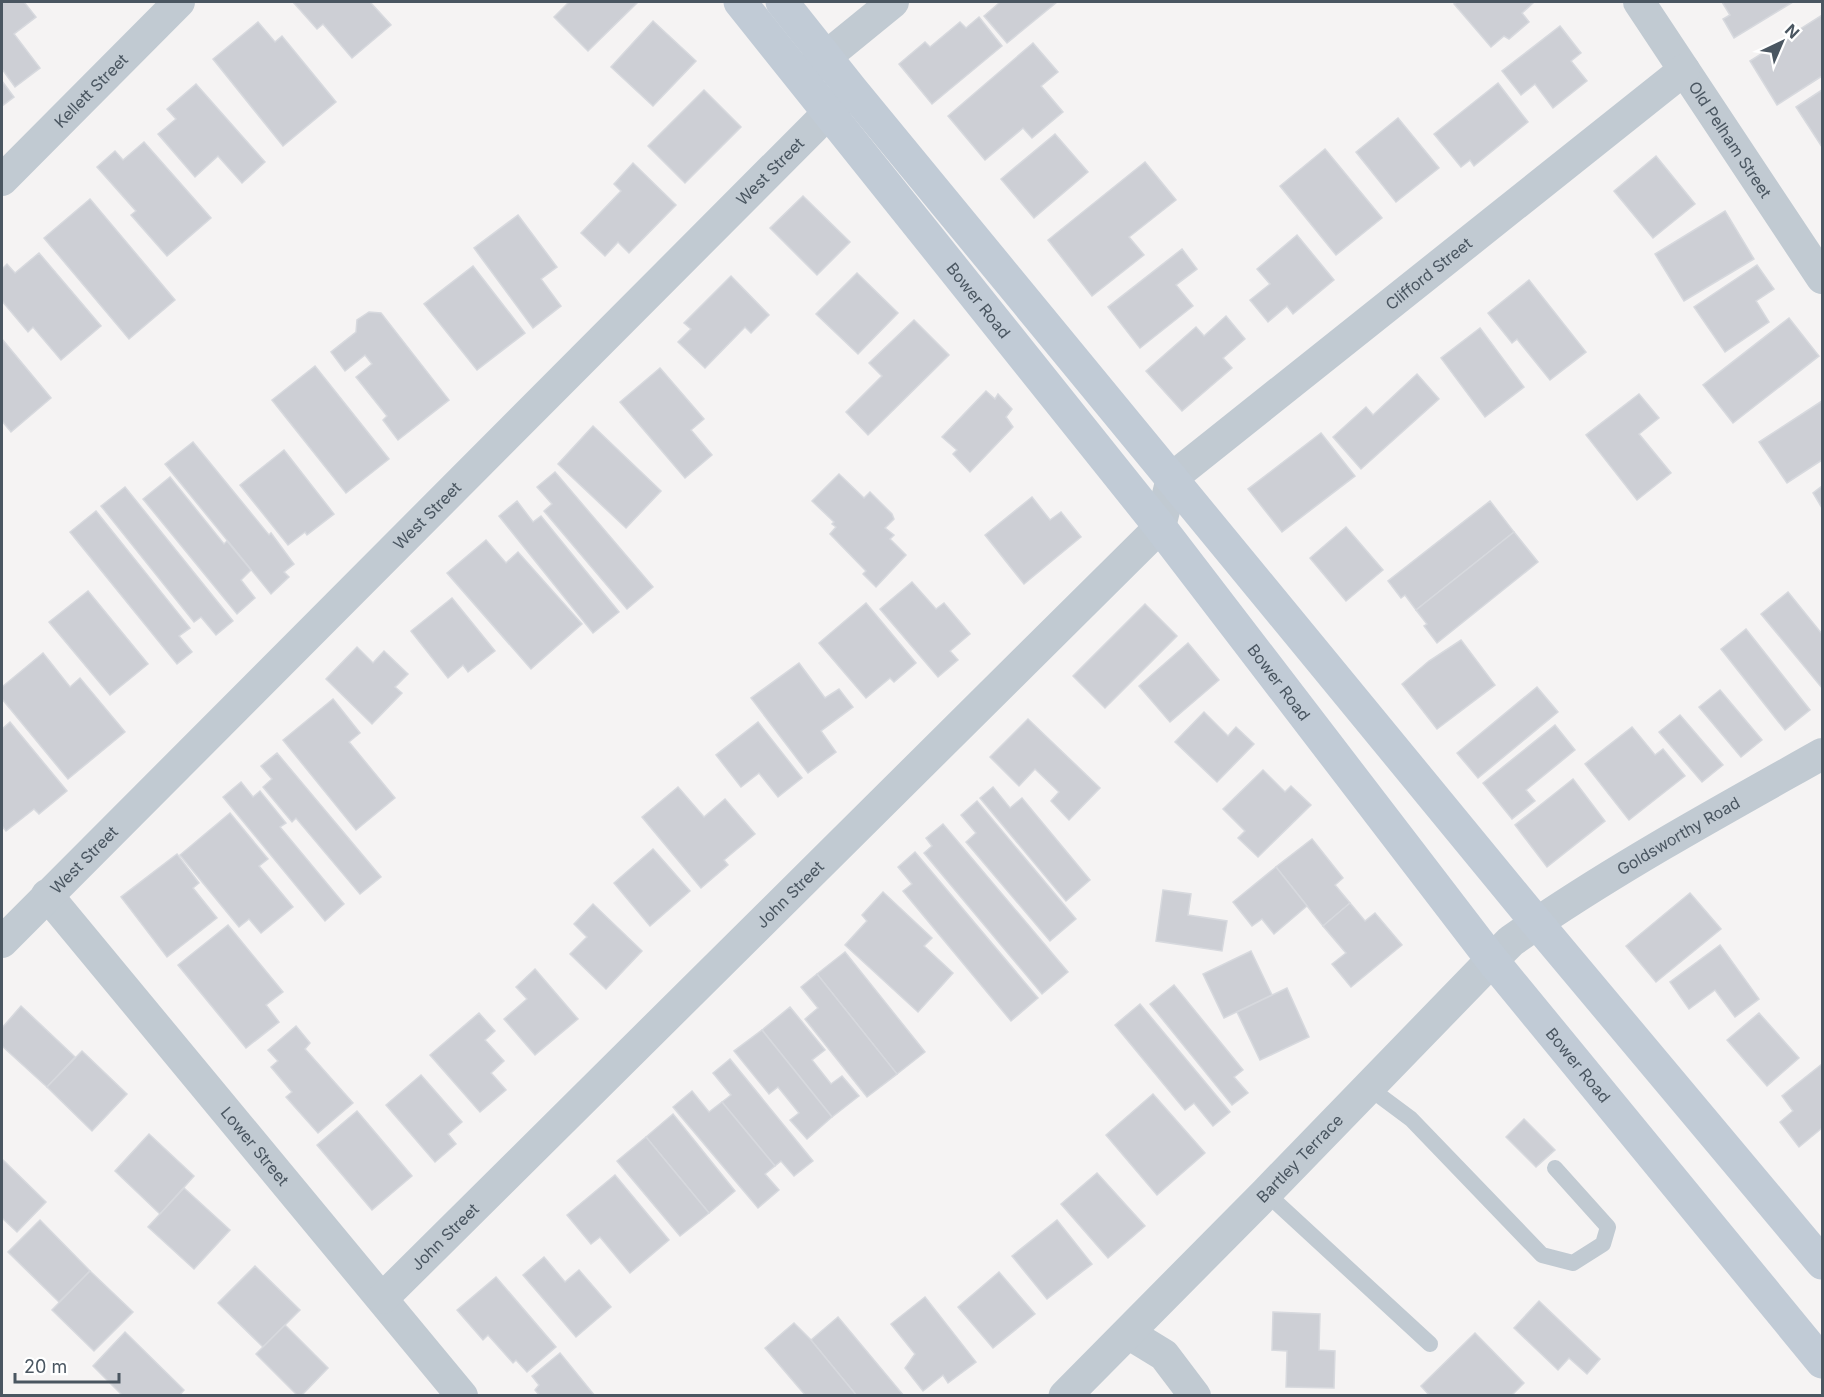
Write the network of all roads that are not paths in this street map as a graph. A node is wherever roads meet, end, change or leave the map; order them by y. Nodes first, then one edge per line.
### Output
1 (179, 2) edge
2 (740, 2) edge
3 (782, 2) edge
4 (893, 2) edge
5 (1639, 2) edge
6 (826, 56) junction
7 (1684, 70) junction
8 (801, 77) junction
9 (852, 90) junction
10 (828, 112) junction
11 (2, 180) edge
12 (1822, 278) edge
13 (1172, 478) junction
14 (1160, 527) junction
15 (1822, 754) edge
16 (47, 895) junction
17 (1537, 923) junction
18 (2, 942) edge
19 (1492, 960) junction
20 (1368, 1087) junction
21 (1555, 1168) dead end
22 (1266, 1193) junction
23 (1822, 1263) edge
24 (383, 1298) junction
25 (1128, 1333) junction
26 (1430, 1344) dead end
27 (1822, 1362) edge
28 (462, 1395) edge
29 (1065, 1395) edge
30 (1195, 1395) edge

1 - 11 street, Kellett Street
2 - 8 main road, Bower Road
3 - 6 main road
4 - 6 street
5 - 7 street, Old Pelham Street
6 - 8 street
6 - 9 main road
7 - 12 street, Old Pelham Street
7 - 13 street, Clifford Street
8 - 10 main road, Bower Road
9 - 10 street, West Street
9 - 13 main road
10 - 14 main road, Bower Road
10 - 16 street, West Street
13 - 14 street
13 - 17 main road
14 - 19 main road, Bower Road
14 - 24 street, John Street
15 - 17 street, Goldsworthy Road
16 - 18 street, West Street
16 - 24 street, Lower Street
17 - 19 street, Bartley Terrace
17 - 23 main road
19 - 20 street, Bartley Terrace
19 - 27 main road, Bower Road
20 - 21 lane
20 - 22 street, Bartley Terrace
22 - 25 street, Bartley Terrace
22 - 26 lane
24 - 28 street, Lower Street
25 - 29 street, Bartley Terrace
25 - 30 street

